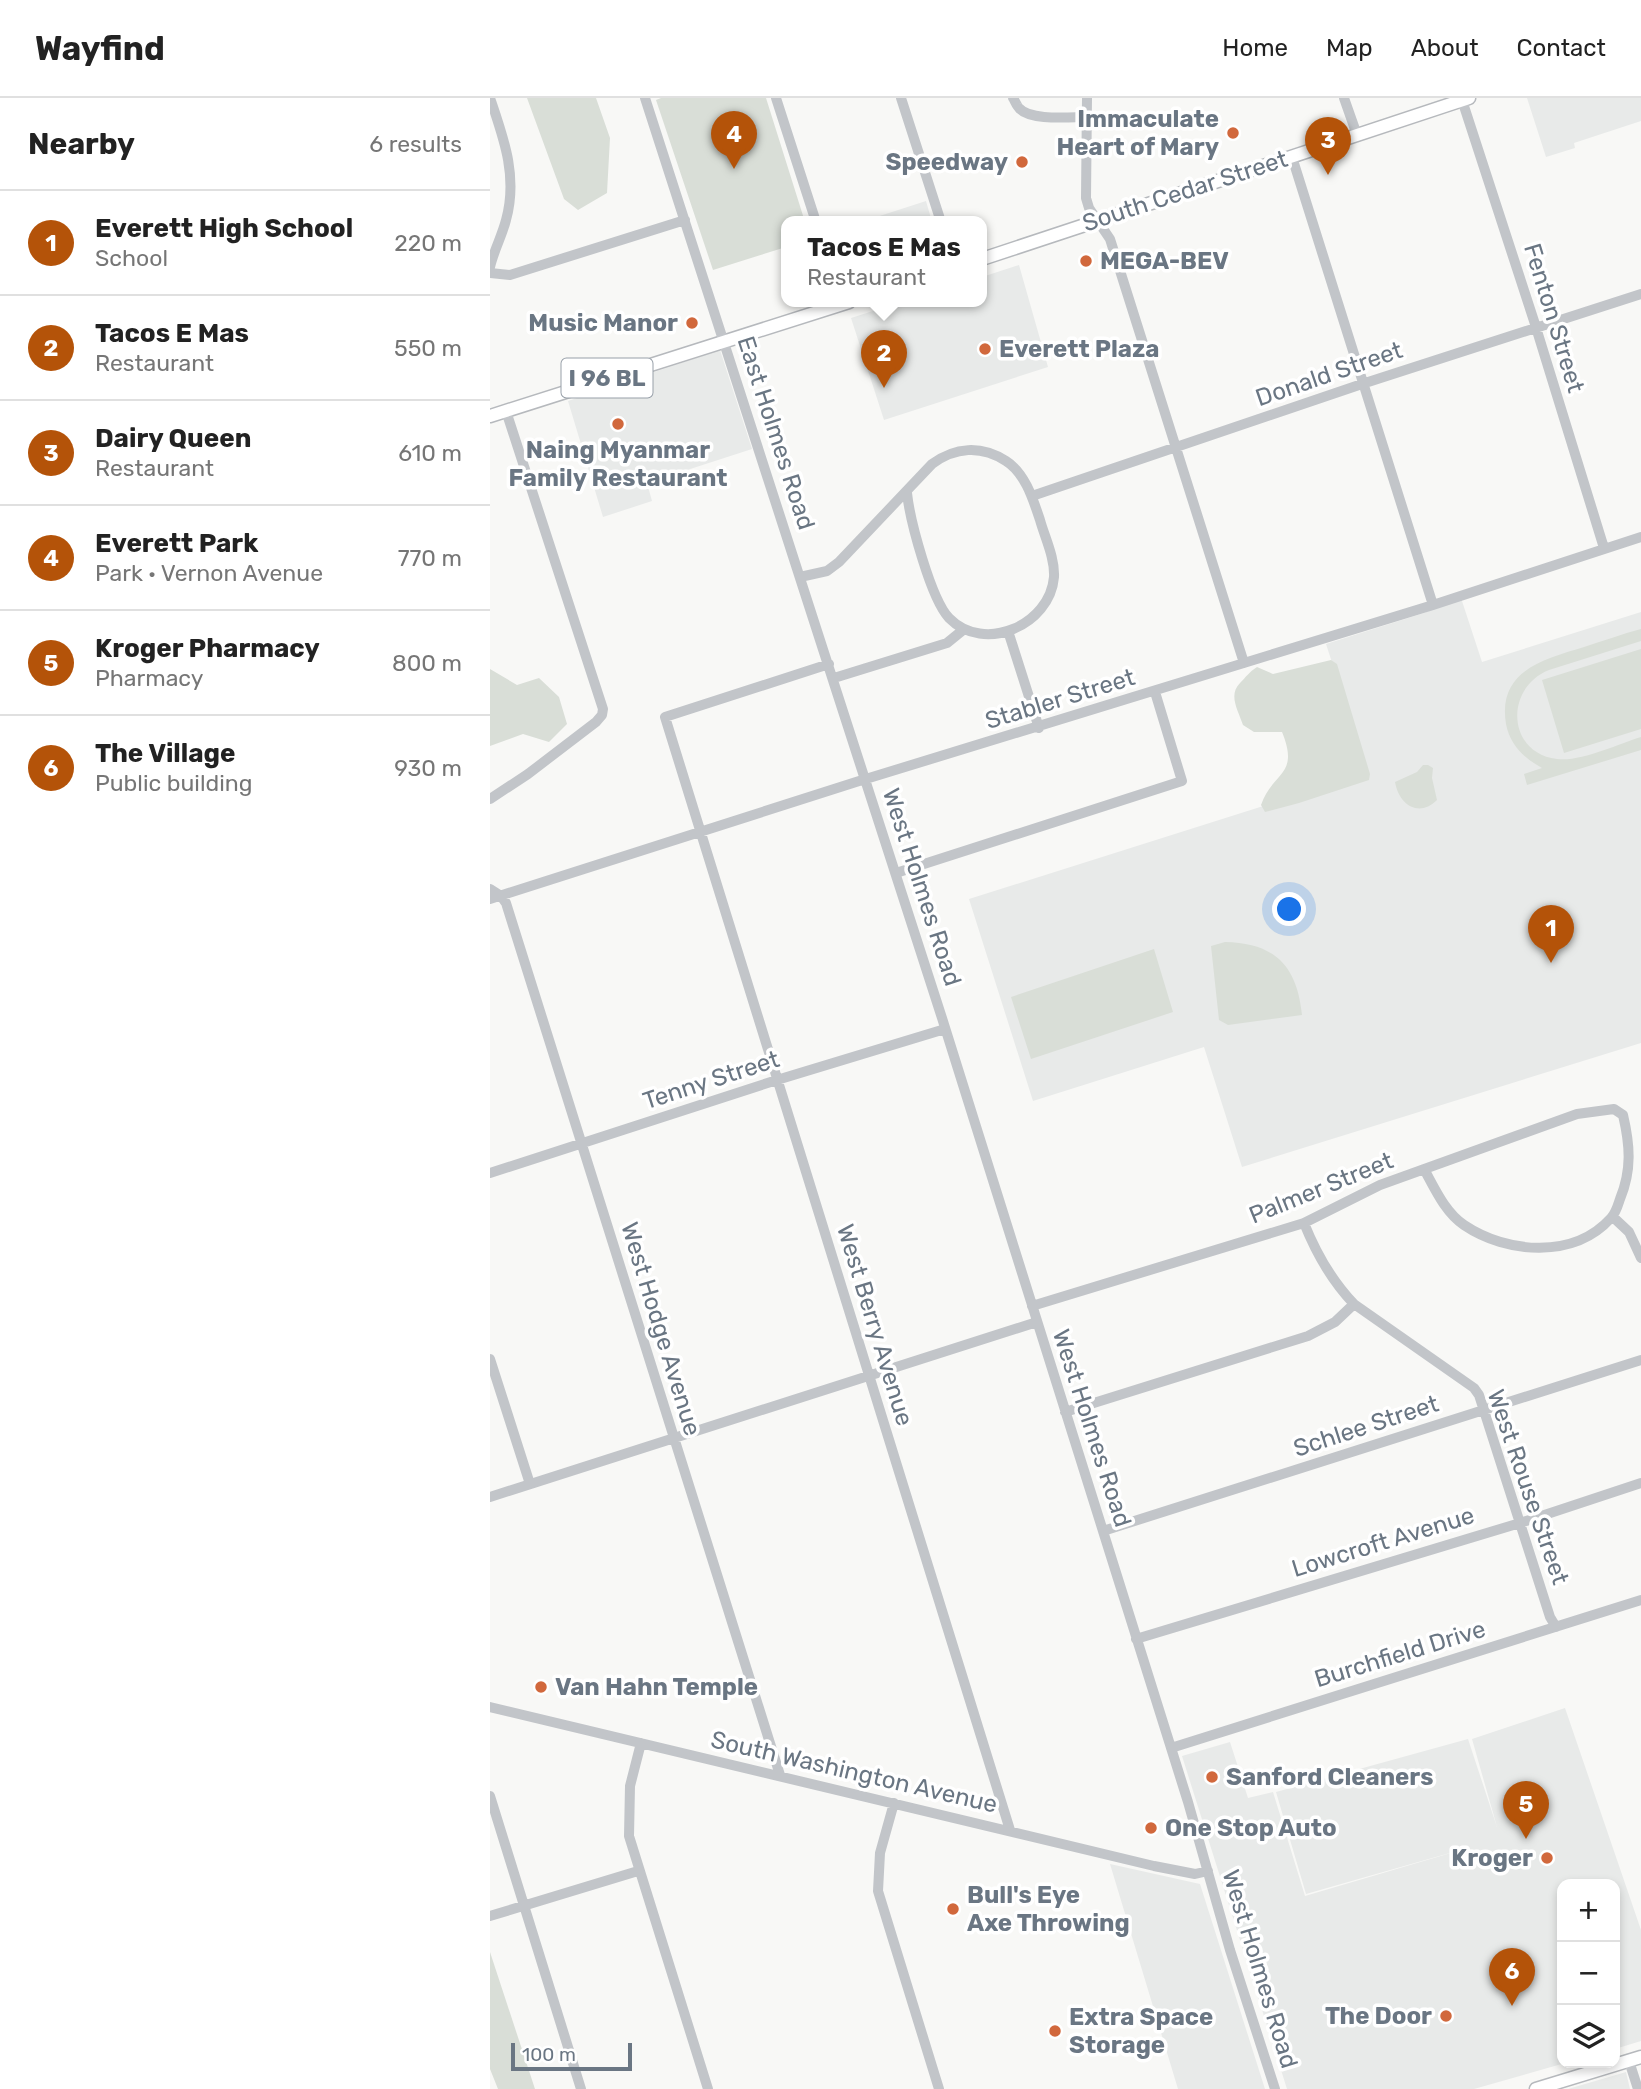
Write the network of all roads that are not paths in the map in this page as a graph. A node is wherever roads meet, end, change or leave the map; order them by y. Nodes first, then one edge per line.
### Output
1 (490, 98) edge
2 (645, 98) edge
3 (776, 98) edge
4 (901, 98) edge
5 (1013, 98) edge
6 (1087, 98) edge
7 (1344, 98) edge
8 (1458, 100) edge
9 (1086, 117) junction
10 (1356, 135) junction
11 (1292, 157) junction
12 (814, 216) edge
13 (939, 216) edge
14 (685, 220) junction
15 (1096, 220) junction
16 (987, 258) edge
17 (490, 267) edge
18 (490, 273) edge
19 (1641, 294) edge
20 (831, 307) edge
21 (1536, 328) junction
22 (724, 341) junction
23 (1362, 384) junction
24 (506, 411) junction
25 (490, 416) edge
26 (1176, 449) junction
27 (907, 493) junction
28 (1032, 496) junction
29 (1641, 537) edge
30 (1604, 548) junction
31 (800, 578) junction
32 (1433, 605) junction
33 (963, 630) junction
34 (1008, 631) junction
35 (1244, 663) junction
36 (829, 664) junction
37 (834, 678) junction
38 (1155, 692) junction
39 (1039, 728) junction
40 (866, 780) junction
41 (490, 799) edge
42 (700, 832) junction
43 (896, 873) junction
44 (490, 889) edge
45 (501, 896) junction
46 (490, 900) edge
47 (945, 1029) junction
48 (776, 1080) junction
49 (582, 1144) junction
50 (1424, 1169) junction
51 (490, 1174) edge
52 (1613, 1217) junction
53 (1304, 1223) junction
54 (1641, 1258) edge
55 (1354, 1304) junction
56 (1032, 1306) junction
57 (1037, 1322) junction
58 (490, 1359) edge
59 (1641, 1360) edge
60 (869, 1376) junction
61 (1484, 1410) junction
62 (1065, 1412) junction
63 (673, 1438) junction
64 (1641, 1483) edge
65 (530, 1484) junction
66 (490, 1497) edge
67 (1520, 1522) junction
68 (1103, 1531) junction
69 (1641, 1600) edge
70 (1556, 1627) junction
71 (1136, 1639) junction
72 (490, 1707) edge
73 (641, 1743) junction
74 (1171, 1748) junction
75 (780, 1775) junction
76 (490, 1796) edge
77 (894, 1802) junction
78 (1010, 1830) junction
79 (638, 1871) junction
80 (1208, 1871) junction
81 (523, 1905) junction
82 (490, 1916) edge
83 (1635, 2059) edge
84 (581, 2089) edge
85 (708, 2089) edge
86 (939, 2089) edge
87 (1275, 2089) edge
88 (1535, 2089) edge
89 (1638, 2089) edge

1 - 17 street
2 - 14 street, East Holmes Road
3 - 12 street
4 - 13 street
5 - 9 street
6 - 9 street
7 - 10 street
8 - 10 main road, South Cedar Street
8 - 21 street, Fenton Street
9 - 15 street
10 - 11 main road, South Cedar Street
11 - 15 main road, South Cedar Street
11 - 23 street
14 - 18 street
14 - 22 street, East Holmes Road
15 - 16 main road, South Cedar Street
15 - 26 street
19 - 21 street, Donald Street
20 - 22 main road, I 96 BL
21 - 23 street, Donald Street
21 - 30 street, Fenton Street
22 - 24 main road, I 96 BL
22 - 31 street, East Holmes Road
23 - 26 street, Donald Street
23 - 32 street
24 - 25 main road, I 96 BL
24 - 41 street
26 - 28 street, Donald Street
26 - 35 street
27 - 28 street
27 - 31 street
27 - 33 street
28 - 34 street
29 - 30 street, Stabler Street
30 - 32 street, Stabler Street
31 - 36 street, East Holmes Road
32 - 35 street, Stabler Street
33 - 34 street
33 - 37 street
34 - 39 street
35 - 38 street, Stabler Street
36 - 37 street, East Holmes Road
36 - 42 street, West Berry Avenue
37 - 40 street, East Holmes Road
38 - 39 street, Stabler Street
38 - 43 street
39 - 40 street, Stabler Street
40 - 42 street, Stabler Street
40 - 43 street, West Holmes Road
42 - 45 street, Stabler Street
42 - 48 street, West Berry Avenue
43 - 47 street, West Holmes Road
44 - 45 street
45 - 46 street, Stabler Street
45 - 49 street, West Hodge Avenue
47 - 48 street, Tenny Street
47 - 56 street, West Holmes Road
48 - 49 street, Tenny Street
48 - 60 street, West Berry Avenue
49 - 51 street, Tenny Street
49 - 63 street, West Hodge Avenue
50 - 52 street
50 - 52 street, Palmer Street
50 - 53 street, Palmer Street
52 - 54 street
53 - 55 street, West Rouse Street
53 - 56 street, Palmer Street
55 - 61 street, West Rouse Street
55 - 62 street
56 - 57 street, West Holmes Road
57 - 60 street
57 - 62 street, West Holmes Road
58 - 65 street
59 - 61 street, Schlee Street
60 - 63 street
60 - 78 street, West Berry Avenue
61 - 67 street, West Rouse Street
61 - 68 street, Schlee Street
62 - 68 street, West Holmes Road
63 - 65 street
63 - 75 street, West Hodge Avenue
64 - 67 street, Lowcroft Avenue
65 - 66 street
67 - 70 street, West Rouse Street
67 - 71 street, Lowcroft Avenue
68 - 71 street, West Holmes Road
69 - 70 street, Burchfield Drive
70 - 74 street, Burchfield Drive
71 - 74 street, West Holmes Road
72 - 73 street, South Washington Avenue
73 - 75 street, South Washington Avenue
73 - 79 street
74 - 80 street, West Holmes Road
75 - 77 street, South Washington Avenue
76 - 81 street
77 - 78 street, South Washington Avenue
77 - 86 street
78 - 80 street, South Washington Avenue
79 - 81 street
79 - 85 street
80 - 87 street, West Holmes Road
81 - 82 street
81 - 84 street
83 - 88 main road
83 - 89 street

